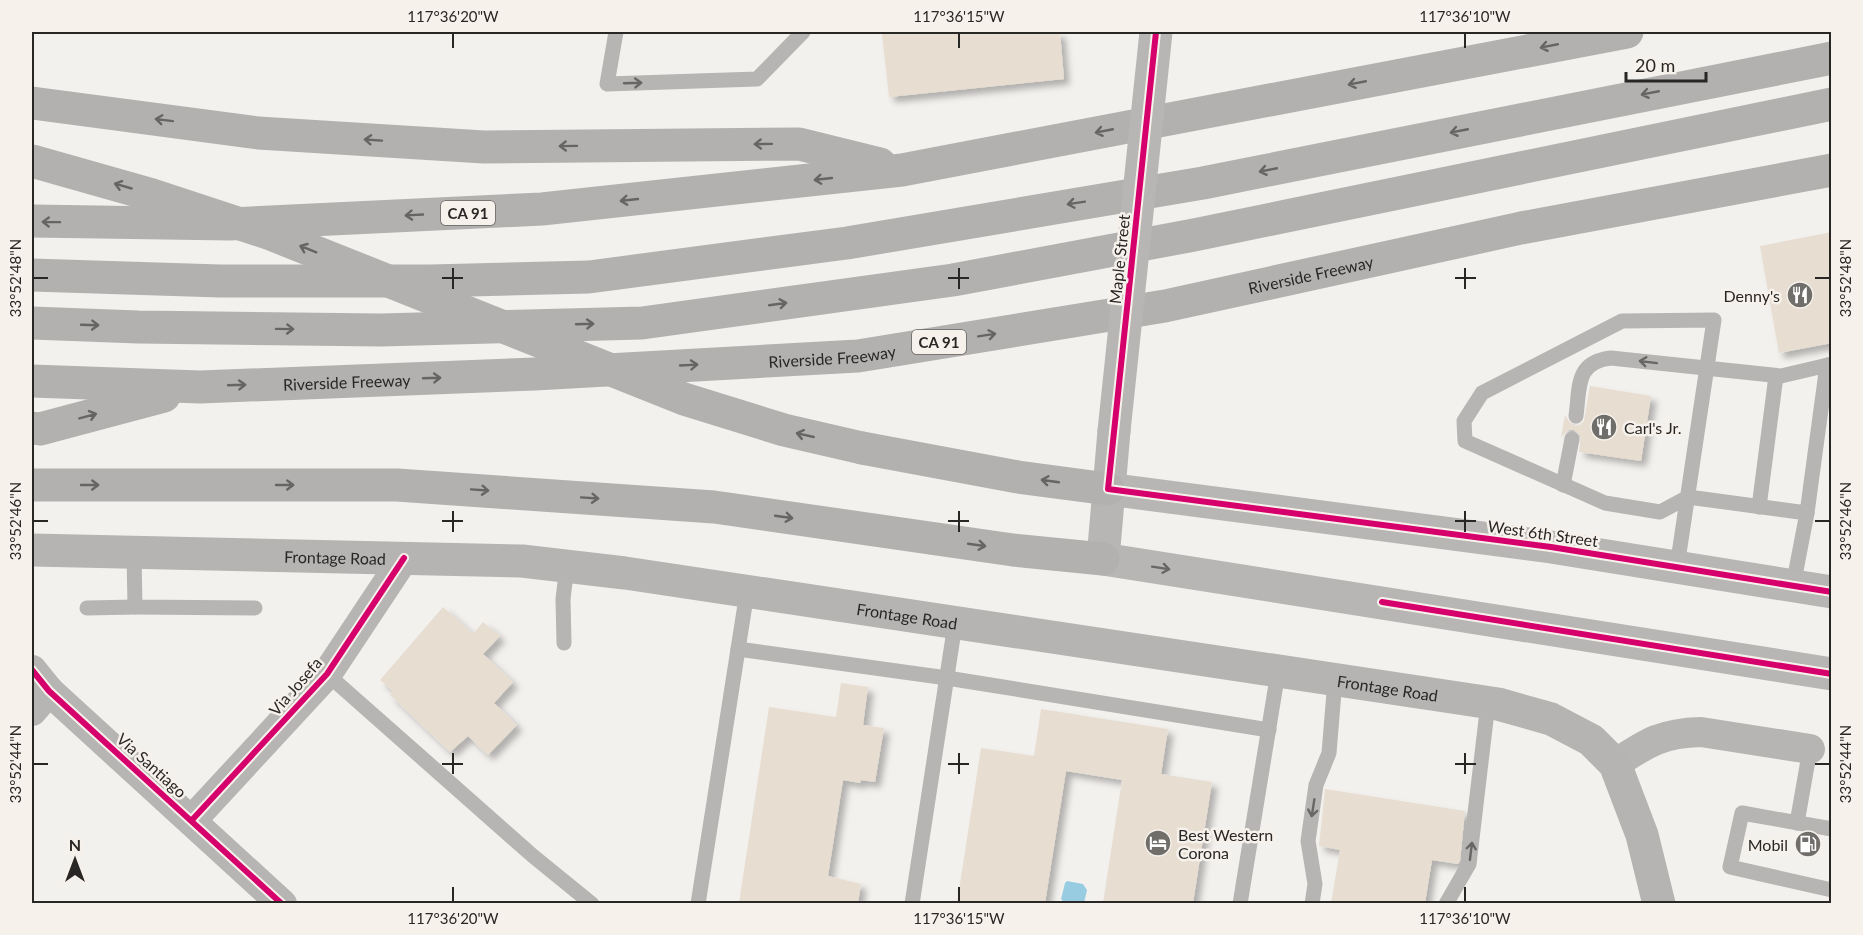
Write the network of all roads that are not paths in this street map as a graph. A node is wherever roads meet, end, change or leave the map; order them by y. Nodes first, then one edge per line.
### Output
1 (616, 32) edge
2 (803, 32) edge
3 (1156, 32) edge
4 (1627, 32) edge
5 (1832, 58) edge
6 (32, 103) edge
7 (1832, 105) edge
8 (32, 161) edge
9 (902, 170) junction
10 (1832, 170) edge
11 (32, 221) edge
12 (32, 275) edge
13 (32, 323) edge
14 (1829, 365) edge
15 (1707, 369) junction
16 (1776, 376) junction
17 (32, 381) edge
18 (200, 387) junction
19 (1826, 415) edge
20 (1576, 416) dead end
21 (32, 428) edge
22 (1572, 439) dead end
23 (32, 484) edge
24 (1563, 485) junction
25 (1108, 489) junction
26 (1688, 497) junction
27 (1759, 507) junction
28 (1807, 513) junction
29 (32, 550) edge
30 (134, 553) junction
31 (404, 558) junction
32 (1103, 559) junction
33 (567, 566) junction
34 (1677, 567) junction
35 (1792, 586) junction
36 (747, 592) junction
37 (1832, 592) edge
38 (135, 607) junction
39 (87, 608) dead end
40 (255, 608) dead end
41 (956, 624) junction
42 (564, 643) dead end
43 (738, 649) junction
44 (1278, 672) junction
45 (327, 674) junction
46 (1832, 674) edge
47 (947, 678) junction
48 (1335, 680) junction
49 (38, 691) edge
50 (1488, 703) junction
51 (1269, 730) junction
52 (1810, 749) joint
53 (1615, 764) junction
54 (192, 820) junction
55 (1797, 823) junction
56 (1832, 830) edge
57 (1832, 890) edge
58 (282, 903) edge
59 (592, 903) edge
60 (698, 903) edge
61 (912, 903) edge
62 (1240, 903) edge
63 (1312, 903) edge
64 (1446, 903) edge
65 (1659, 903) edge

1 -> 2 lane
3 - 25 main road, Maple Street, bridge
4 -> 9 highway, CA 91
5 -> 12 highway
9 -> 6 highway
13 -> 7 highway
25 -> 8 highway, bridge
9 -> 11 highway, CA 91
18 -> 10 highway, Riverside Freeway / CA 91
14 - 16 lane
14 - 19 lane
15 - 16 lane
15 -> 20 lane
15 - 24 lane
15 - 26 lane
16 - 27 lane
17 - 18 highway, Riverside Freeway / CA 91
21 -> 18 highway
19 - 28 lane
22 - 24 lane
23 -> 32 highway
24 - 26 lane
25 - 32 main road, Maple Street
25 - 34 main road, West 6th Street
26 - 27 lane
26 - 34 lane
27 - 28 lane
28 - 35 lane
29 - 30 main road, Frontage Road
30 - 31 main road, Frontage Road
30 - 38 lane
31 - 33 main road, Frontage Road
31 - 45 street, Via Josefa
32 -> 46 main road
33 - 36 main road, Frontage Road
33 - 42 lane
34 - 35 main road, West 6th Street
35 - 37 main road, West 6th Street
36 - 41 main road, Frontage Road
36 - 43 lane
38 - 39 lane
38 - 40 lane
41 - 44 main road, Frontage Road
41 - 47 lane
43 - 47 lane
43 - 60 lane
44 - 48 main road, Frontage Road
44 - 51 lane
45 - 54 street, Via Josefa
45 - 59 lane
47 - 51 lane
47 - 61 lane
48 - 50 main road, Frontage Road
48 -> 63 lane
49 - 54 street, Via Santiago
50 - 53 main road, Frontage Road
64 -> 50 lane
51 - 62 lane
52 - 53 street
52 - 55 lane
53 - 65 main road, Frontage Road
54 - 58 street, Via Santiago
55 - 56 lane
55 - 57 lane

